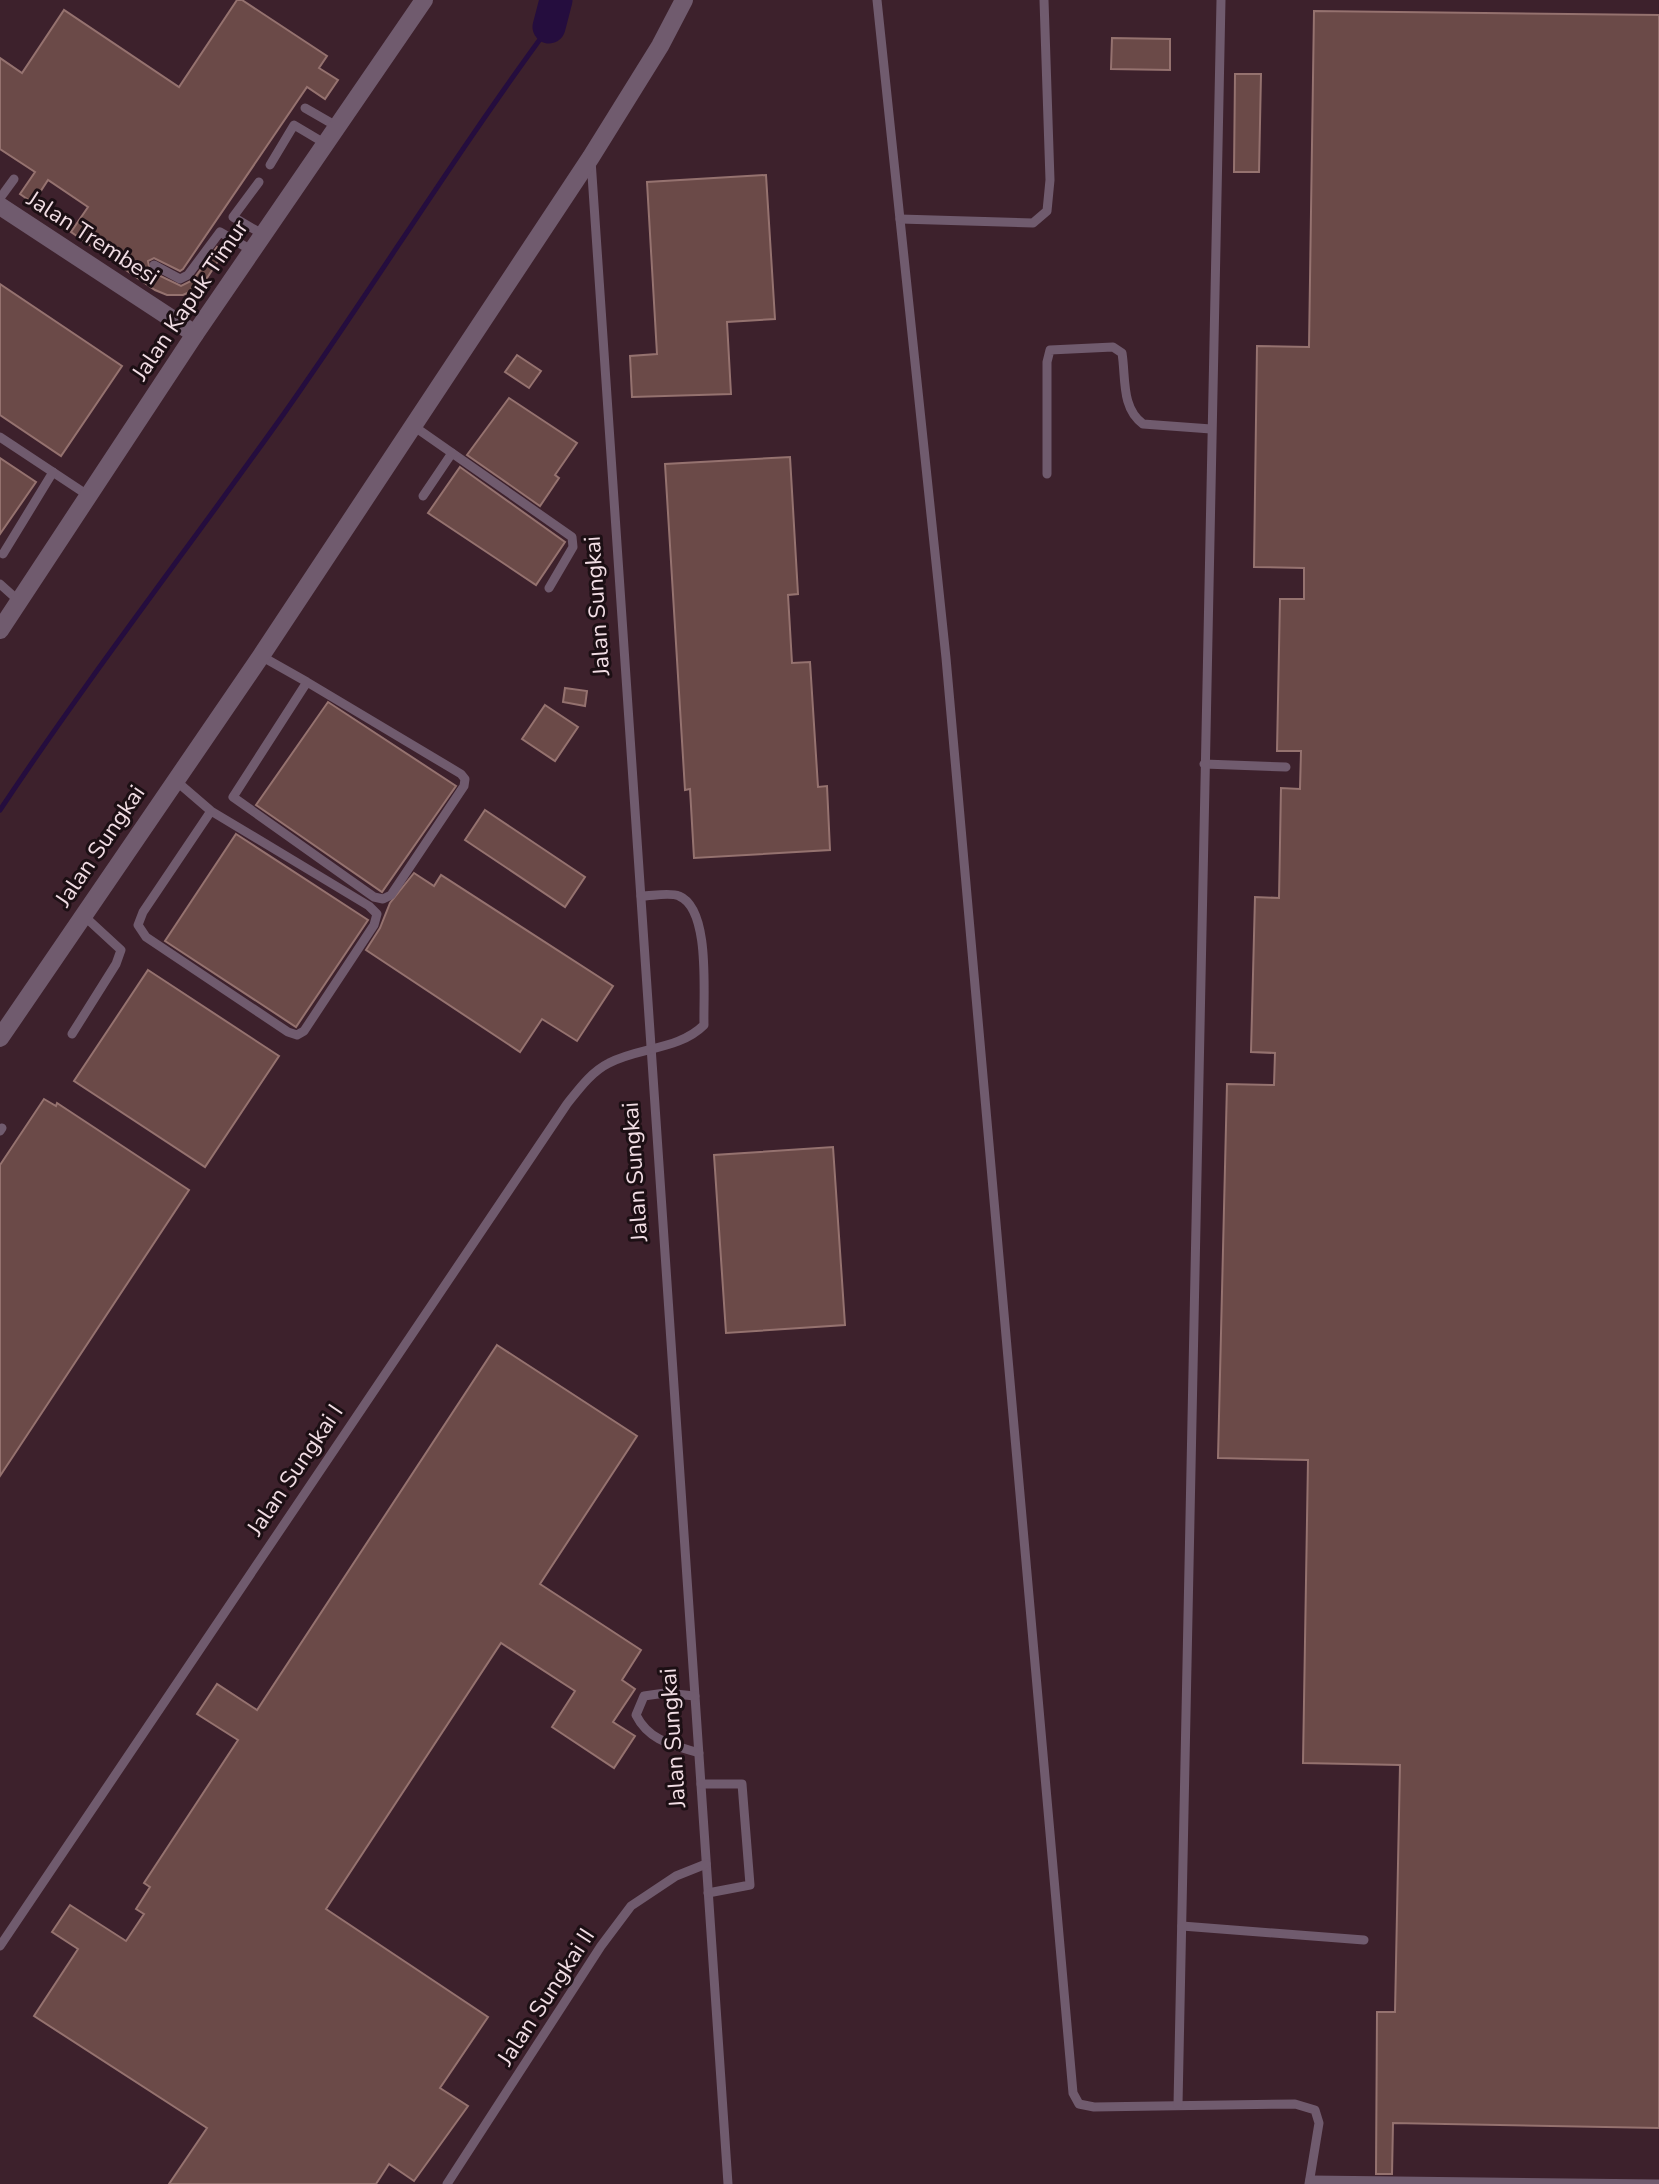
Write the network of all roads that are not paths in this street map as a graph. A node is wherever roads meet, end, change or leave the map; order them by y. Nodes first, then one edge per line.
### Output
1 (424, 0) edge
2 (684, 0) edge
3 (877, 0) edge
4 (1044, 0) edge
5 (1221, 0) edge
6 (305, 108) dead end
7 (340, 127) junction
8 (327, 145) junction
9 (591, 157) junction
10 (270, 165) dead end
11 (14, 179) dead end
12 (259, 183) dead end
13 (0, 198) edge
14 (0, 206) edge
15 (900, 219) junction
16 (264, 235) junction
17 (253, 251) junction
18 (154, 265) dead end
19 (195, 334) junction
20 (412, 425) junction
21 (1210, 429) junction
22 (0, 437) edge
23 (452, 453) junction
24 (53, 472) junction
25 (1047, 474) dead end
26 (89, 496) junction
27 (424, 496) dead end
28 (3, 554) dead end
29 (0, 584) edge
30 (549, 588) dead end
31 (20, 602) junction
32 (0, 630) edge
33 (261, 656) junction
34 (307, 682) junction
35 (1204, 764) junction
36 (1286, 767) dead end
37 (174, 779) junction
38 (211, 811) junction
39 (641, 896) junction
40 (83, 915) junction
41 (72, 1034) dead end
42 (0, 1038) edge
43 (651, 1050) junction
44 (695, 1696) junction
45 (699, 1753) junction
46 (701, 1784) junction
47 (706, 1864) junction
48 (708, 1893) junction
49 (1182, 1926) junction
50 (1364, 1940) dead end
51 (0, 1946) edge
52 (1178, 2105) junction
53 (1309, 2182) edge
54 (447, 2184) edge
55 (728, 2184) edge
56 (1570, 2184) edge
57 (1659, 2184) edge

1 - 7 street, Jalan Kapuk Timur
2 - 9 street, Jalan Sungkai
3 - 15 lane
4 - 15 lane
5 - 21 lane
6 - 7 lane
7 - 8 street, Jalan Kapuk Timur
8 - 10 lane
8 - 16 street, Jalan Kapuk Timur
9 - 20 street, Jalan Sungkai
9 - 39 lane, Jalan Sungkai
11 - 13 lane
12 - 16 lane
14 - 19 street, Jalan Trembesi
15 - 52 lane
16 - 17 street, Jalan Kapuk Timur
17 - 18 lane
17 - 19 street, Jalan Kapuk Timur
19 - 26 street, Jalan Kapuk Timur
20 - 23 lane
20 - 33 street, Jalan Sungkai
21 - 25 lane
21 - 35 lane
22 - 24 lane
23 - 27 lane
23 - 30 lane
24 - 26 lane
24 - 28 lane
26 - 31 street, Jalan Kapuk Timur
29 - 31 lane
31 - 32 street, Jalan Kapuk Timur
33 - 34 lane
33 - 37 street, Jalan Sungkai
34 - 34 lane
35 - 36 lane
35 - 49 lane
37 - 38 lane
37 - 40 street, Jalan Sungkai
38 - 38 lane
39 - 43 lane, Jalan Sungkai
39 - 43 lane, Jalan Sungkai I
40 - 41 lane
40 - 42 street, Jalan Sungkai
43 - 44 lane, Jalan Sungkai
43 - 51 lane, Jalan Sungkai I
44 - 45 lane, Jalan Sungkai
44 - 45 lane
45 - 46 lane, Jalan Sungkai
46 - 47 lane, Jalan Sungkai
46 - 48 lane
47 - 48 lane, Jalan Sungkai
47 - 54 lane, Jalan Sungkai II
48 - 55 lane, Jalan Sungkai
49 - 50 lane
49 - 52 lane
52 - 53 lane
53 - 56 lane
56 - 57 lane

